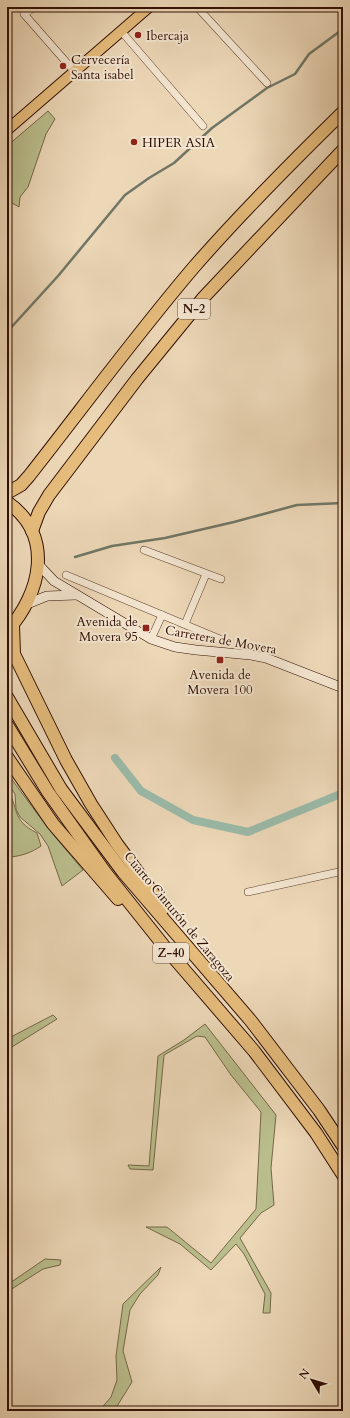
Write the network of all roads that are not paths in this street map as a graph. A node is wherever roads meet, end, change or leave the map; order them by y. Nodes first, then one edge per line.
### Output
1 (35, 7) edge
2 (149, 7) edge
3 (197, 7) edge
4 (121, 31) junction
5 (74, 71) junction
6 (267, 84) dead end
7 (343, 112) edge
8 (203, 126) dead end
9 (7, 130) edge
10 (343, 150) edge
11 (7, 493) edge
12 (7, 502) edge
13 (32, 531) junction
14 (144, 550) dead end
15 (38, 564) junction
16 (206, 574) junction
17 (66, 575) dead end
18 (221, 579) dead end
19 (77, 595) junction
20 (27, 604) junction
21 (162, 615) junction
22 (185, 624) junction
23 (10, 628) edge
24 (151, 639) junction
25 (222, 640) dead end
26 (343, 688) edge
27 (7, 697) edge
28 (7, 725) edge
29 (7, 757) edge
30 (343, 871) edge
31 (248, 892) dead end
32 (168, 951) junction
33 (212, 975) junction
34 (343, 1146) edge
35 (343, 1175) edge

1 - 5 street
2 - 4 main road
3 - 6 street
4 - 5 main road
4 - 8 street
5 - 9 main road
7 - 11 highway, N-2
10 - 13 highway, N-2
12 - 13 highway
13 - 15 highway
14 - 16 street
15 - 19 main road, Carretera de Movera
15 - 20 highway
16 - 18 street
16 - 22 street
17 - 21 street
19 - 20 main road
19 - 24 main road, Carretera de Movera
20 - 23 highway
21 - 22 street
21 - 24 street
22 - 25 street
23 - 33 highway
24 - 26 main road, Carretera de Movera
27 - 33 highway, Cuarto Cinturón de Zaragoza / Z-40
28 - 32 highway, Z-40
29 - 32 highway
30 - 31 street
32 - 35 highway, Z-40
33 - 34 highway, Cuarto Cinturón de Zaragoza / Z-40

